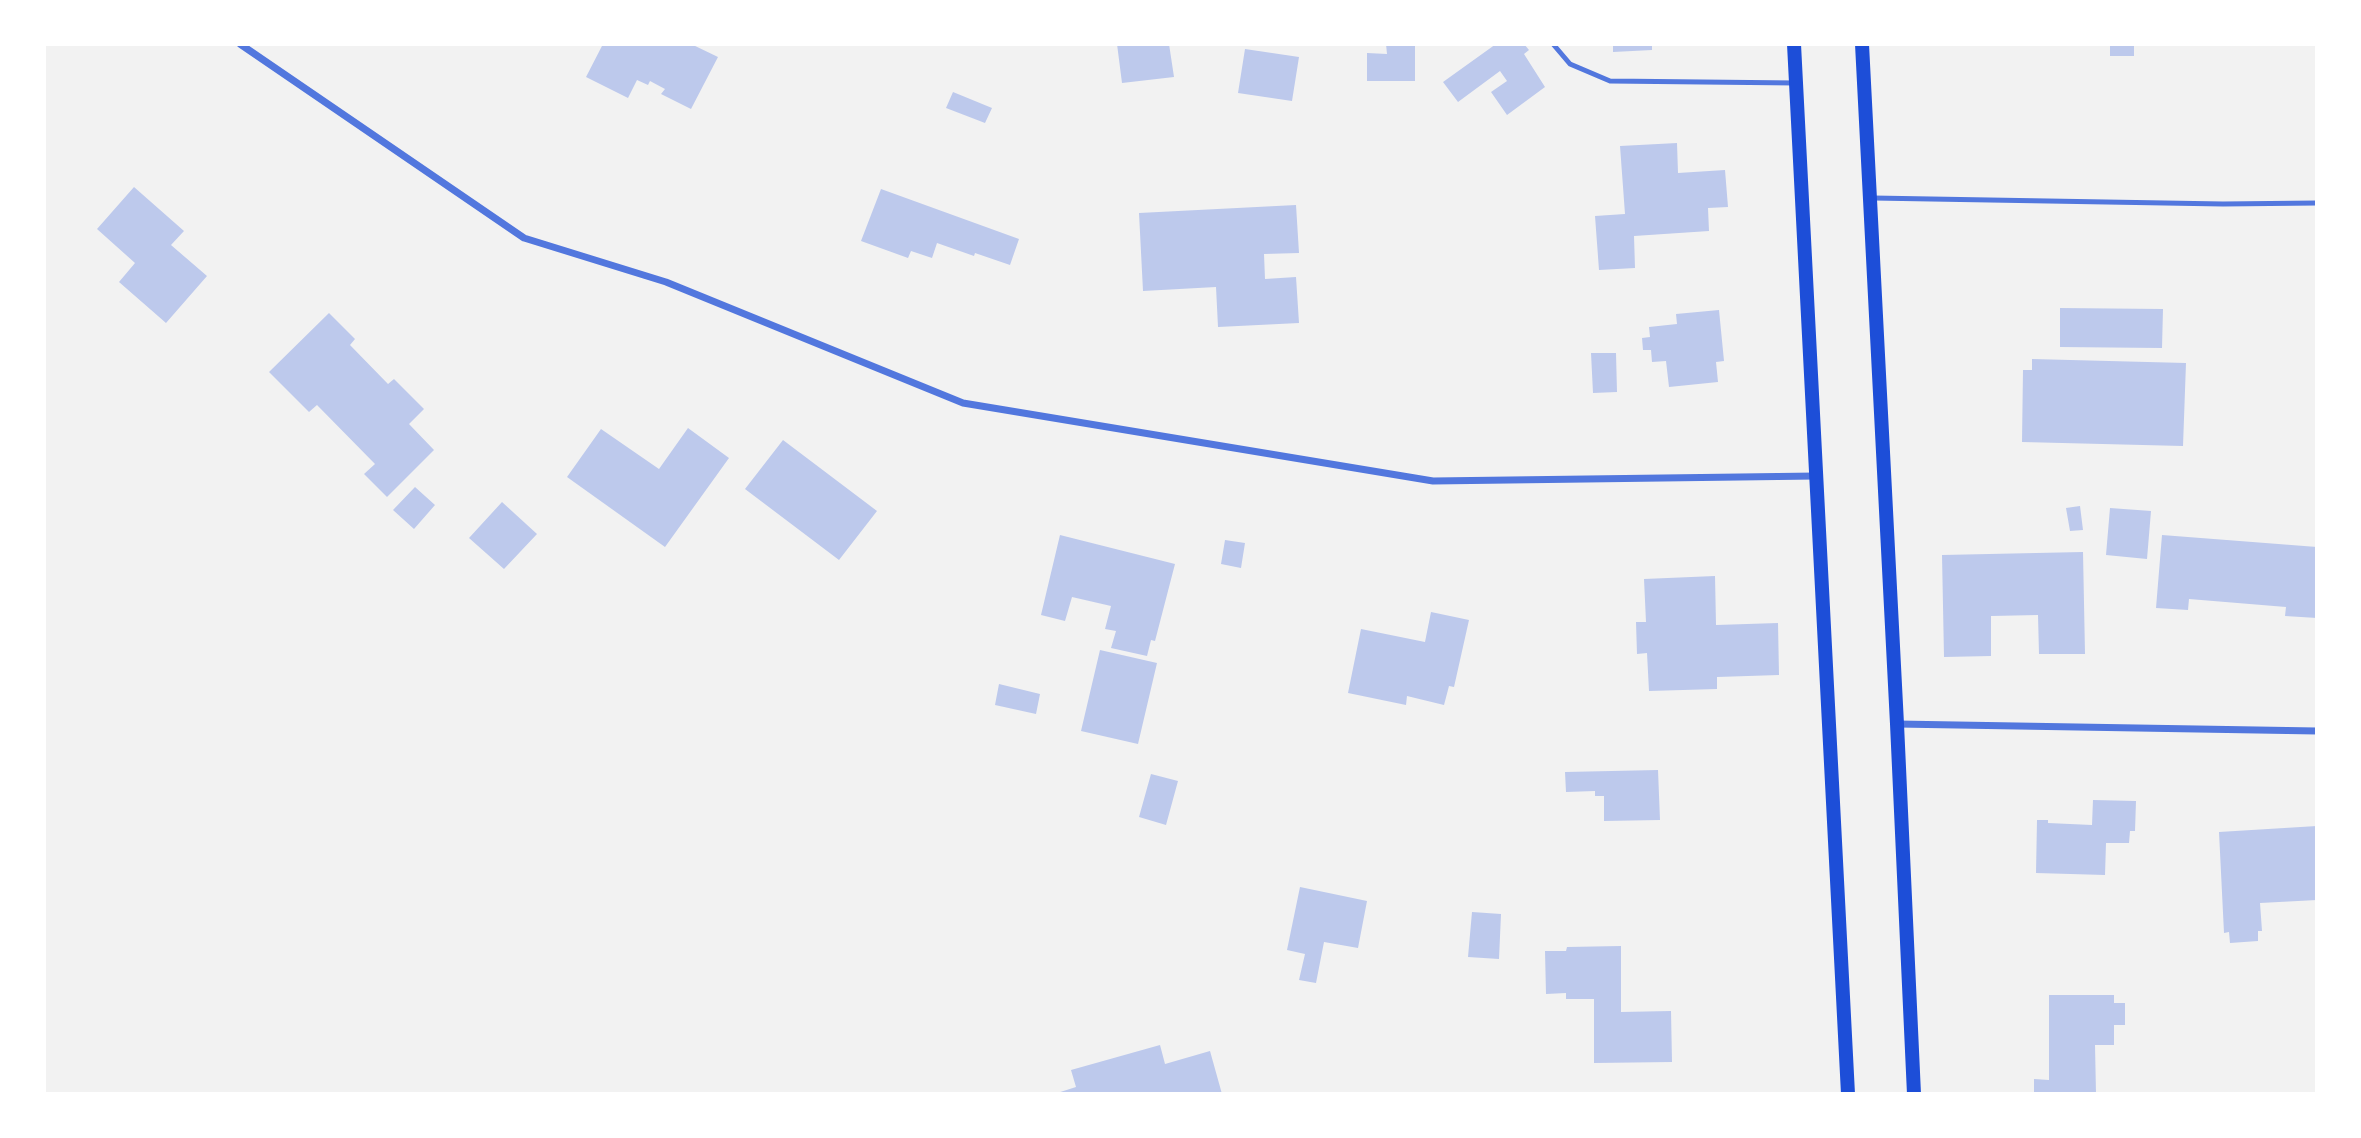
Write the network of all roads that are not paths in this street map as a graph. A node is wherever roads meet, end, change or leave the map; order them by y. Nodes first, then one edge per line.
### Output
1 (240, 44) edge
2 (1553, 44) edge
3 (1794, 44) edge
4 (1862, 44) edge
5 (1796, 83) junction
6 (1870, 198) junction
7 (2317, 203) edge
8 (1816, 475) junction
9 (1897, 724) junction
10 (2317, 730) edge
11 (1848, 1094) edge
12 (1913, 1094) edge

1 - 8 street
2 - 5 lane
3 - 5 main road
4 - 6 main road
5 - 8 main road
6 - 7 lane
6 - 9 main road
8 - 11 main road
9 - 10 street
9 - 12 main road

